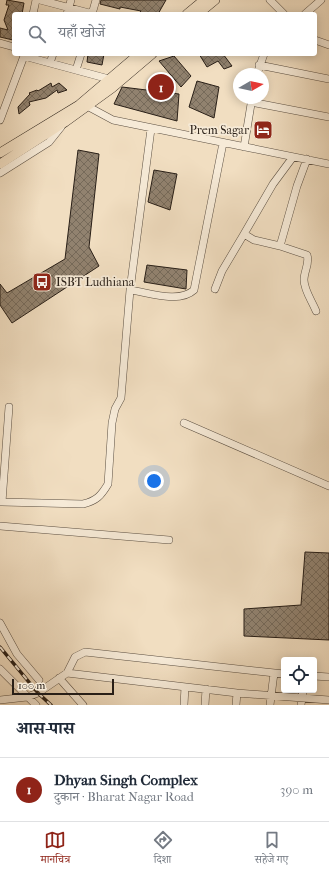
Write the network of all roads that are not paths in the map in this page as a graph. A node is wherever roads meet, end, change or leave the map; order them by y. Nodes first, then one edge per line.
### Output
1 (36, 0) edge
2 (40, 0) edge
3 (71, 0) edge
4 (96, 0) edge
5 (204, 0) edge
6 (215, 0) edge
7 (270, 0) edge
8 (321, 0) edge
9 (68, 11) edge
10 (33, 12) edge
11 (93, 12) edge
12 (189, 12) edge
13 (200, 12) edge
14 (282, 12) edge
15 (307, 12) edge
16 (317, 41) edge
17 (0, 43) edge
18 (329, 45) edge
19 (12, 46) edge
20 (24, 56) edge
21 (27, 56) edge
22 (52, 56) edge
23 (80, 56) edge
24 (137, 56) edge
25 (150, 56) edge
26 (263, 56) edge
27 (50, 63) junction
28 (259, 65) junction
29 (258, 68) edge
30 (76, 70) junction
31 (109, 79) junction
32 (329, 79) edge
33 (251, 104) edge
34 (269, 104) edge
35 (87, 106) junction
36 (329, 117) edge
37 (0, 120) edge
38 (65, 122) junction
39 (48, 129) junction
40 (151, 129) junction
41 (223, 143) junction
42 (244, 147) junction
43 (0, 153) edge
44 (293, 157) junction
45 (307, 160) junction
46 (0, 164) edge
47 (329, 164) edge
48 (0, 173) edge
49 (244, 234) junction
50 (280, 246) junction
51 (215, 289) dead end
52 (130, 290) junction
53 (316, 310) dead end
54 (9, 407) dead end
55 (184, 423) dead end
56 (329, 486) edge
57 (1, 502) edge
58 (0, 526) edge
59 (169, 540) dead end
60 (0, 623) edge
61 (0, 669) edge
62 (274, 672) junction
63 (67, 673) junction
64 (281, 673) edge
65 (317, 676) edge
66 (329, 677) edge
67 (59, 678) junction
68 (39, 680) dead end
69 (185, 687) junction
70 (206, 690) junction
71 (237, 693) junction
72 (271, 696) junction
73 (0, 700) edge
74 (22, 700) edge
75 (329, 700) edge
76 (302, 702) edge
77 (36, 705) edge
78 (83, 705) edge
79 (184, 705) edge
80 (205, 705) edge
81 (236, 705) edge
82 (270, 705) edge

1 - 10 street
2 - 9 street
3 - 9 street
4 - 11 street
5 - 12 main road
6 - 13 main road
7 - 14 street
8 - 15 street
16 - 18 street
17 - 19 street
20 - 37 street
21 - 27 street
22 - 27 street
23 - 30 street
24 - 31 main road
25 - 35 main road
26 - 28 street
27 - 30 street
28 - 29 street
28 - 32 street
30 - 31 street
31 - 39 main road
33 - 42 street
34 - 36 street
35 - 38 main road
35 - 40 street
38 - 39 main road
38 - 48 street
39 - 43 main road
39 - 46 main road
40 - 41 street
40 - 52 street
41 - 42 street
41 - 52 street
42 - 44 street
44 - 45 street
44 - 49 street
45 - 47 street
45 - 50 street
49 - 50 street
49 - 51 street
50 - 53 street
52 - 57 street
54 - 57 street
55 - 56 street
58 - 59 street
60 - 68 street
61 - 74 street
62 - 63 street
62 - 64 street
62 - 72 street
63 - 67 street
63 - 69 street
65 - 66 street
67 - 74 street
67 - 78 street
69 - 70 street
69 - 79 street
70 - 71 street
70 - 80 street
71 - 72 street
71 - 81 street
72 - 76 street
72 - 82 street
73 - 74 street
74 - 77 street
75 - 76 street

